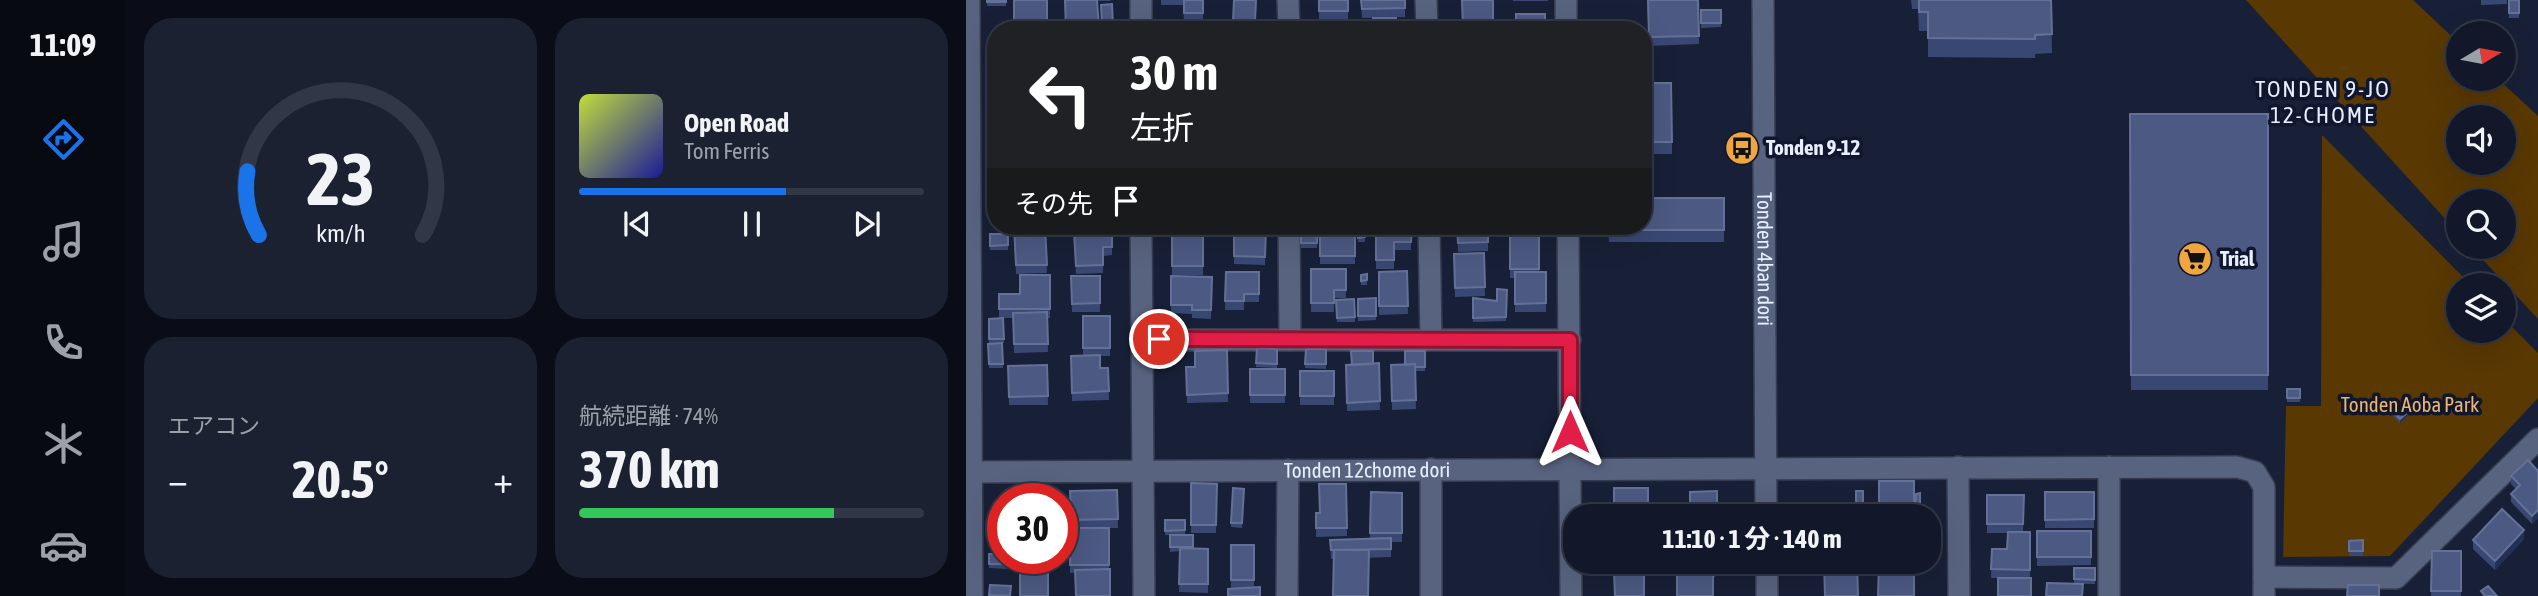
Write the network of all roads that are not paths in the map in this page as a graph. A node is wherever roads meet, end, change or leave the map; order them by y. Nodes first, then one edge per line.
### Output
1 (969, 0) edge
2 (1141, 0) edge
3 (1288, 0) edge
4 (1426, 0) edge
5 (1566, 0) edge
6 (1763, 0) edge
7 (1141, 21) edge
8 (1289, 21) edge
9 (1427, 21) edge
10 (1566, 21) edge
11 (967, 44) edge
12 (1141, 235) edge
13 (1289, 235) edge
14 (1429, 235) edge
15 (1568, 235) edge
16 (1431, 339) junction
17 (1141, 340) junction
18 (1290, 340) junction
19 (1570, 340) junction
20 (2538, 439) edge
21 (1958, 467) junction
22 (2109, 467) junction
23 (1766, 468) junction
24 (1431, 469) junction
25 (1570, 469) junction
26 (1288, 470) junction
27 (1144, 471) junction
28 (969, 472) edge
29 (1766, 504) edge
30 (1767, 574) edge
31 (2264, 587) edge
32 (2396, 587) edge
33 (972, 596) edge
34 (1144, 596) edge
35 (1287, 596) edge
36 (1431, 596) edge
37 (1571, 596) edge
38 (1767, 596) edge
39 (1959, 596) edge
40 (2109, 596) edge

1 - 11 street
2 - 7 street
3 - 8 street
4 - 9 street
5 - 10 street
6 - 23 street, Tonden 4ban dori
11 - 28 street
12 - 17 street
13 - 18 street
14 - 16 street
15 - 19 street
16 - 18 street
16 - 19 street
17 - 18 street
17 - 27 street
19 - 25 street
20 - 32 street
21 - 22 street, Tonden 12chome dori
21 - 23 street, Tonden 12chome dori
21 - 39 street
22 - 31 street, Tonden 12chome dori
22 - 40 street
23 - 25 street, Tonden 12chome dori
23 - 29 street, Tonden 4ban dori
24 - 25 street, Tonden 12chome dori
24 - 26 street, Tonden 12chome dori
24 - 36 street
25 - 37 street
26 - 27 street, Tonden 12chome dori
26 - 35 street
27 - 28 street, Tonden 12chome dori
27 - 34 street
28 - 33 street
30 - 38 street
31 - 32 street

